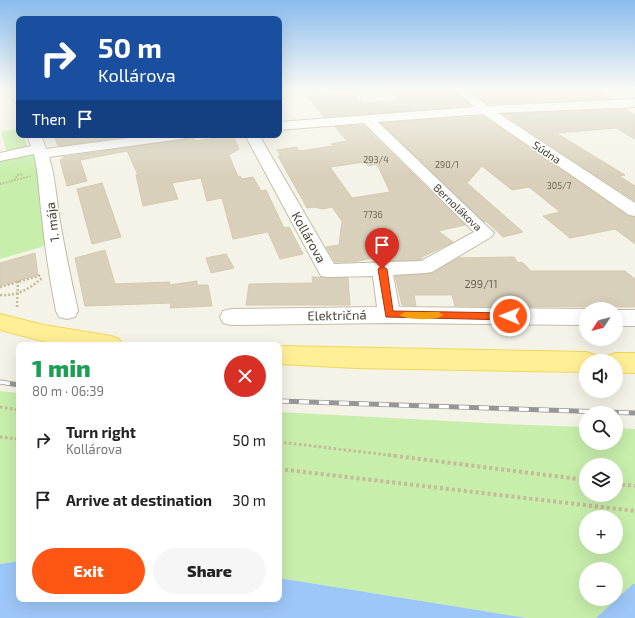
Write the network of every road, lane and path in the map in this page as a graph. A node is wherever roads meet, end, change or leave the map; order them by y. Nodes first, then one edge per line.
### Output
1 (382, 119) edge
2 (498, 119) edge
3 (368, 120) junction
4 (282, 126) edge
5 (136, 138) edge
6 (254, 138) edge
7 (38, 146) edge
8 (0, 157) edge
9 (45, 173) junction
10 (23, 174) dead end
11 (14, 180) junction
12 (0, 184) edge
13 (635, 211) edge
14 (382, 269) junction
15 (39, 270) dead end
16 (42, 271) dead end
17 (18, 281) junction
18 (0, 287) edge
19 (18, 293) junction
20 (0, 294) edge
21 (17, 307) dead end
22 (67, 311) dead end
23 (389, 315) junction
24 (231, 317) dead end
25 (579, 317) edge
26 (623, 318) edge
27 (635, 318) edge
28 (0, 322) edge
29 (93, 342) edge
30 (282, 355) edge
31 (579, 362) edge
32 (623, 363) edge
33 (635, 363) edge
34 (0, 407) edge
35 (16, 410) edge
36 (0, 437) edge
37 (16, 439) edge
38 (282, 442) edge
39 (282, 469) edge
40 (579, 479) edge
41 (623, 485) edge
42 (635, 486) edge
43 (635, 511) edge

1 - 3 street
2 - 13 street, Súdna
3 - 4 street
3 - 14 street, Bernolákova
5 - 7 street
6 - 14 street, Kollárova
7 - 8 street
7 - 9 street, 1. mája
9 - 11 path
9 - 22 street, 1. mája
10 - 11 path
11 - 12 path
14 - 23 street
15 - 17 path
16 - 19 path
17 - 18 path
17 - 19 path
19 - 20 path
19 - 21 path
23 - 24 street, Električná
23 - 25 street, Električná
26 - 27 street
28 - 29 main road
30 - 31 main road
32 - 33 main road
34 - 35 path
36 - 37 path
38 - 40 path
39 - 43 path
41 - 42 path

